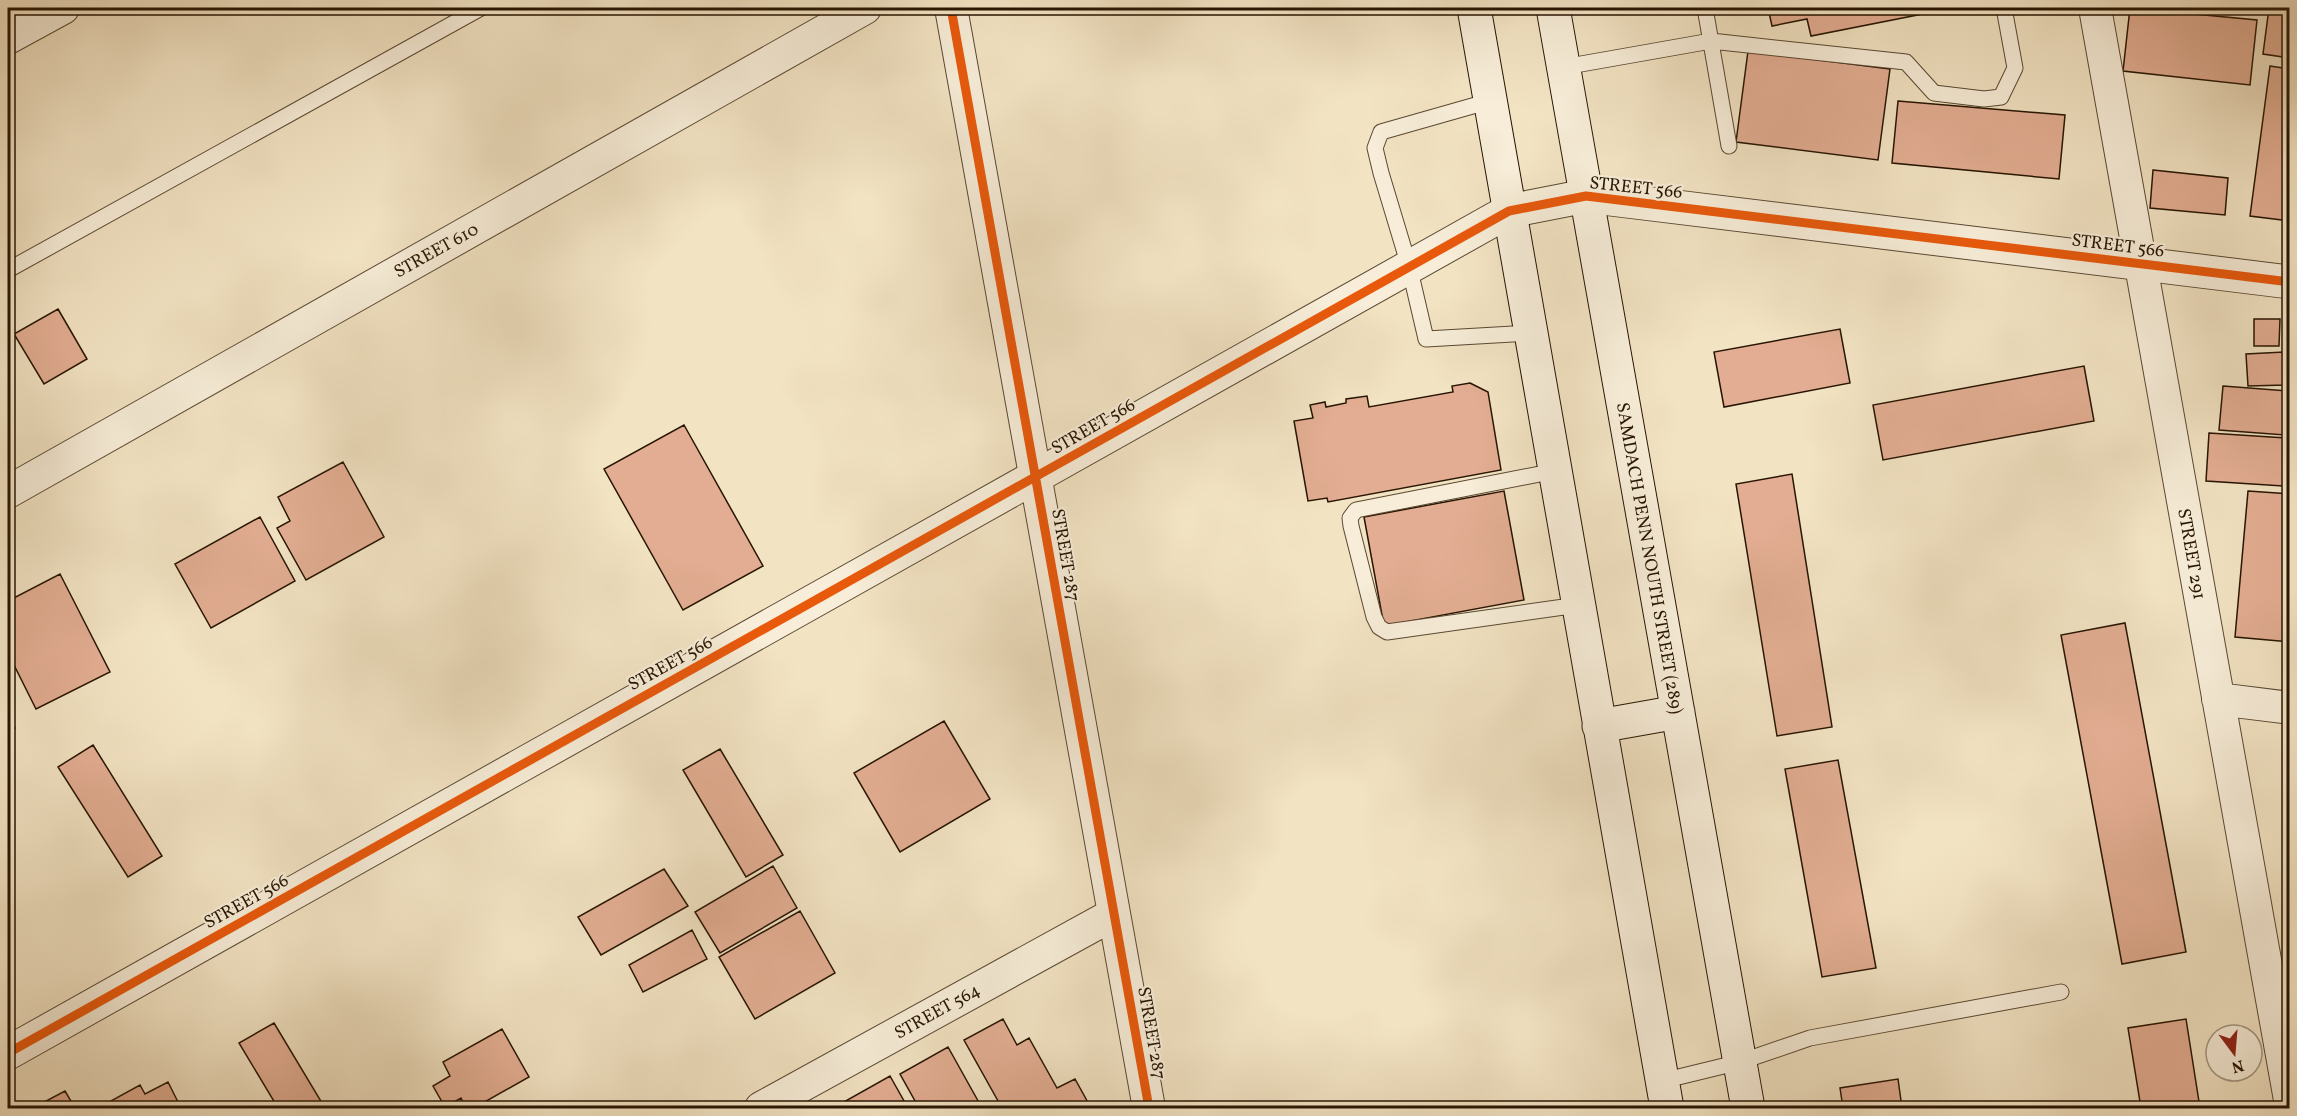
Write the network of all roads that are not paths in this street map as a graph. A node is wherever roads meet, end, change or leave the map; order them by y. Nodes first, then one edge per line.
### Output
1 (63, 8) edge
2 (481, 8) edge
3 (865, 8) edge
4 (951, 8) edge
5 (1474, 8) edge
6 (1553, 8) edge
7 (1705, 8) edge
8 (2004, 8) edge
9 (2095, 8) edge
10 (8, 38) edge
11 (1711, 41) junction
12 (1564, 67) junction
13 (1490, 101) junction
14 (1729, 146) dead end
15 (1586, 196) junction
16 (1509, 212) junction
17 (2140, 264) junction
18 (1409, 266) junction
19 (8, 270) edge
20 (2289, 282) edge
21 (1532, 333) junction
22 (1555, 471) junction
23 (1035, 478) junction
24 (8, 492) edge
25 (1578, 604) junction
26 (2218, 699) junction
27 (2289, 708) edge
28 (1678, 712) junction
29 (1599, 726) junction
30 (1114, 914) junction
31 (2061, 992) dead end
32 (2284, 1035) edge
33 (8, 1053) edge
34 (1740, 1062) junction
35 (1665, 1094) edge
36 (2289, 1100) edge
37 (761, 1108) edge
38 (1149, 1108) edge
39 (1748, 1108) edge

1 - 10 street
2 - 19 lane
3 - 24 street, STREET 610
4 - 23 street, STREET 287
5 - 13 street
6 - 12 street, SAMDACH PENN NOUTH STREET (289)
7 - 11 lane
8 - 11 lane
9 - 17 street, STREET 291
11 - 12 lane
11 - 14 lane
12 - 15 street, SAMDACH PENN NOUTH STREET (289)
13 - 16 street
13 - 18 lane
15 - 16 street, STREET 566
15 - 17 street, STREET 566
15 - 28 street, SAMDACH PENN NOUTH STREET (289)
16 - 18 street, STREET 566
16 - 21 street
17 - 20 street, STREET 566
17 - 26 street, STREET 291
18 - 21 lane
18 - 23 street, STREET 566
21 - 22 street
22 - 25 street
22 - 25 lane
23 - 30 street, STREET 287
23 - 33 street, STREET 566
25 - 29 street
26 - 27 street
26 - 32 street, STREET 291
28 - 29 street
28 - 34 street, SAMDACH PENN NOUTH STREET (289)
29 - 35 street
30 - 37 street, STREET 564
30 - 38 street, STREET 287
31 - 34 lane
32 - 36 street, STREET 291
34 - 35 lane
34 - 39 street, SAMDACH PENN NOUTH STREET (289)

